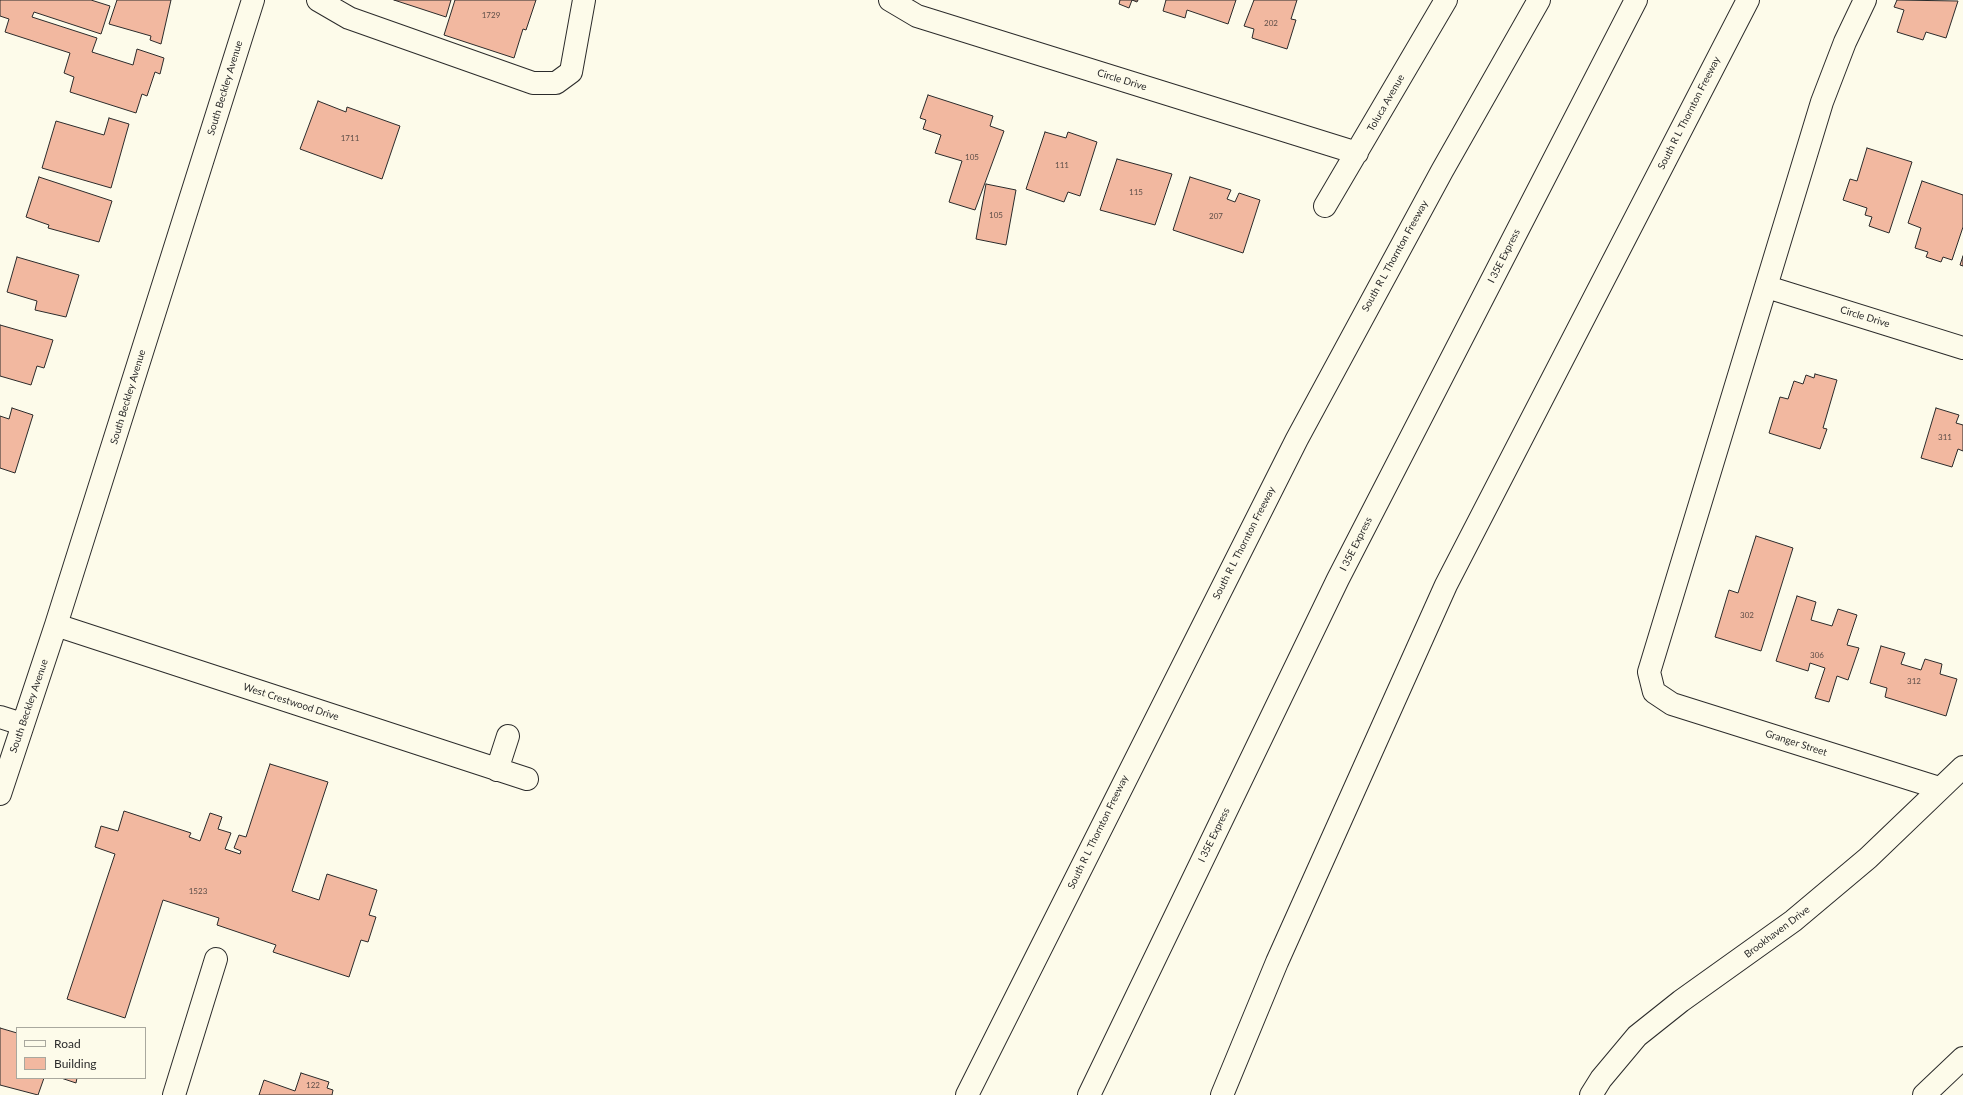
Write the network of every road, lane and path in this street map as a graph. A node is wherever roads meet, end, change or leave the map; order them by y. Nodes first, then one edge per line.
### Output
1 (252, 0) edge
2 (318, 0) edge
3 (584, 0) edge
4 (890, 0) edge
5 (1446, 0) edge
6 (1539, 0) edge
7 (1636, 0) edge
8 (1748, 0) edge
9 (1865, 0) edge
10 (1357, 153) junction
11 (1325, 206) dead end
12 (1768, 287) junction
13 (1963, 348) edge
14 (56, 625) junction
15 (0, 717) edge
16 (22, 724) junction
17 (508, 736) dead end
18 (1963, 767) edge
19 (497, 770) junction
20 (527, 779) dead end
21 (1939, 788) junction
22 (0, 794) edge
23 (216, 959) dead end
24 (1963, 1058) edge
25 (174, 1095) edge
26 (967, 1095) edge
27 (1089, 1095) edge
28 (1222, 1095) edge
29 (1591, 1095) edge
30 (1924, 1095) edge

1 - 14 main road, South Beckley Avenue
2 - 3 main road
4 - 10 main road, Circle Drive
5 - 10 main road, Toluca Avenue
6 - 26 main road, South R L Thornton Freeway
7 - 27 main road, I 35E Express
8 - 28 main road, South R L Thornton Freeway
9 - 12 main road
10 - 11 main road, Toluca Avenue
12 - 13 main road, Circle Drive
12 - 21 main road, Granger Street
14 - 16 main road, South Beckley Avenue
14 - 19 main road, West Crestwood Drive
15 - 16 main road
16 - 22 main road, South Beckley Avenue
17 - 19 main road
18 - 21 main road, Brookhaven Drive
19 - 20 main road, West Crestwood Drive
21 - 29 main road, Brookhaven Drive
23 - 25 main road
24 - 30 main road

